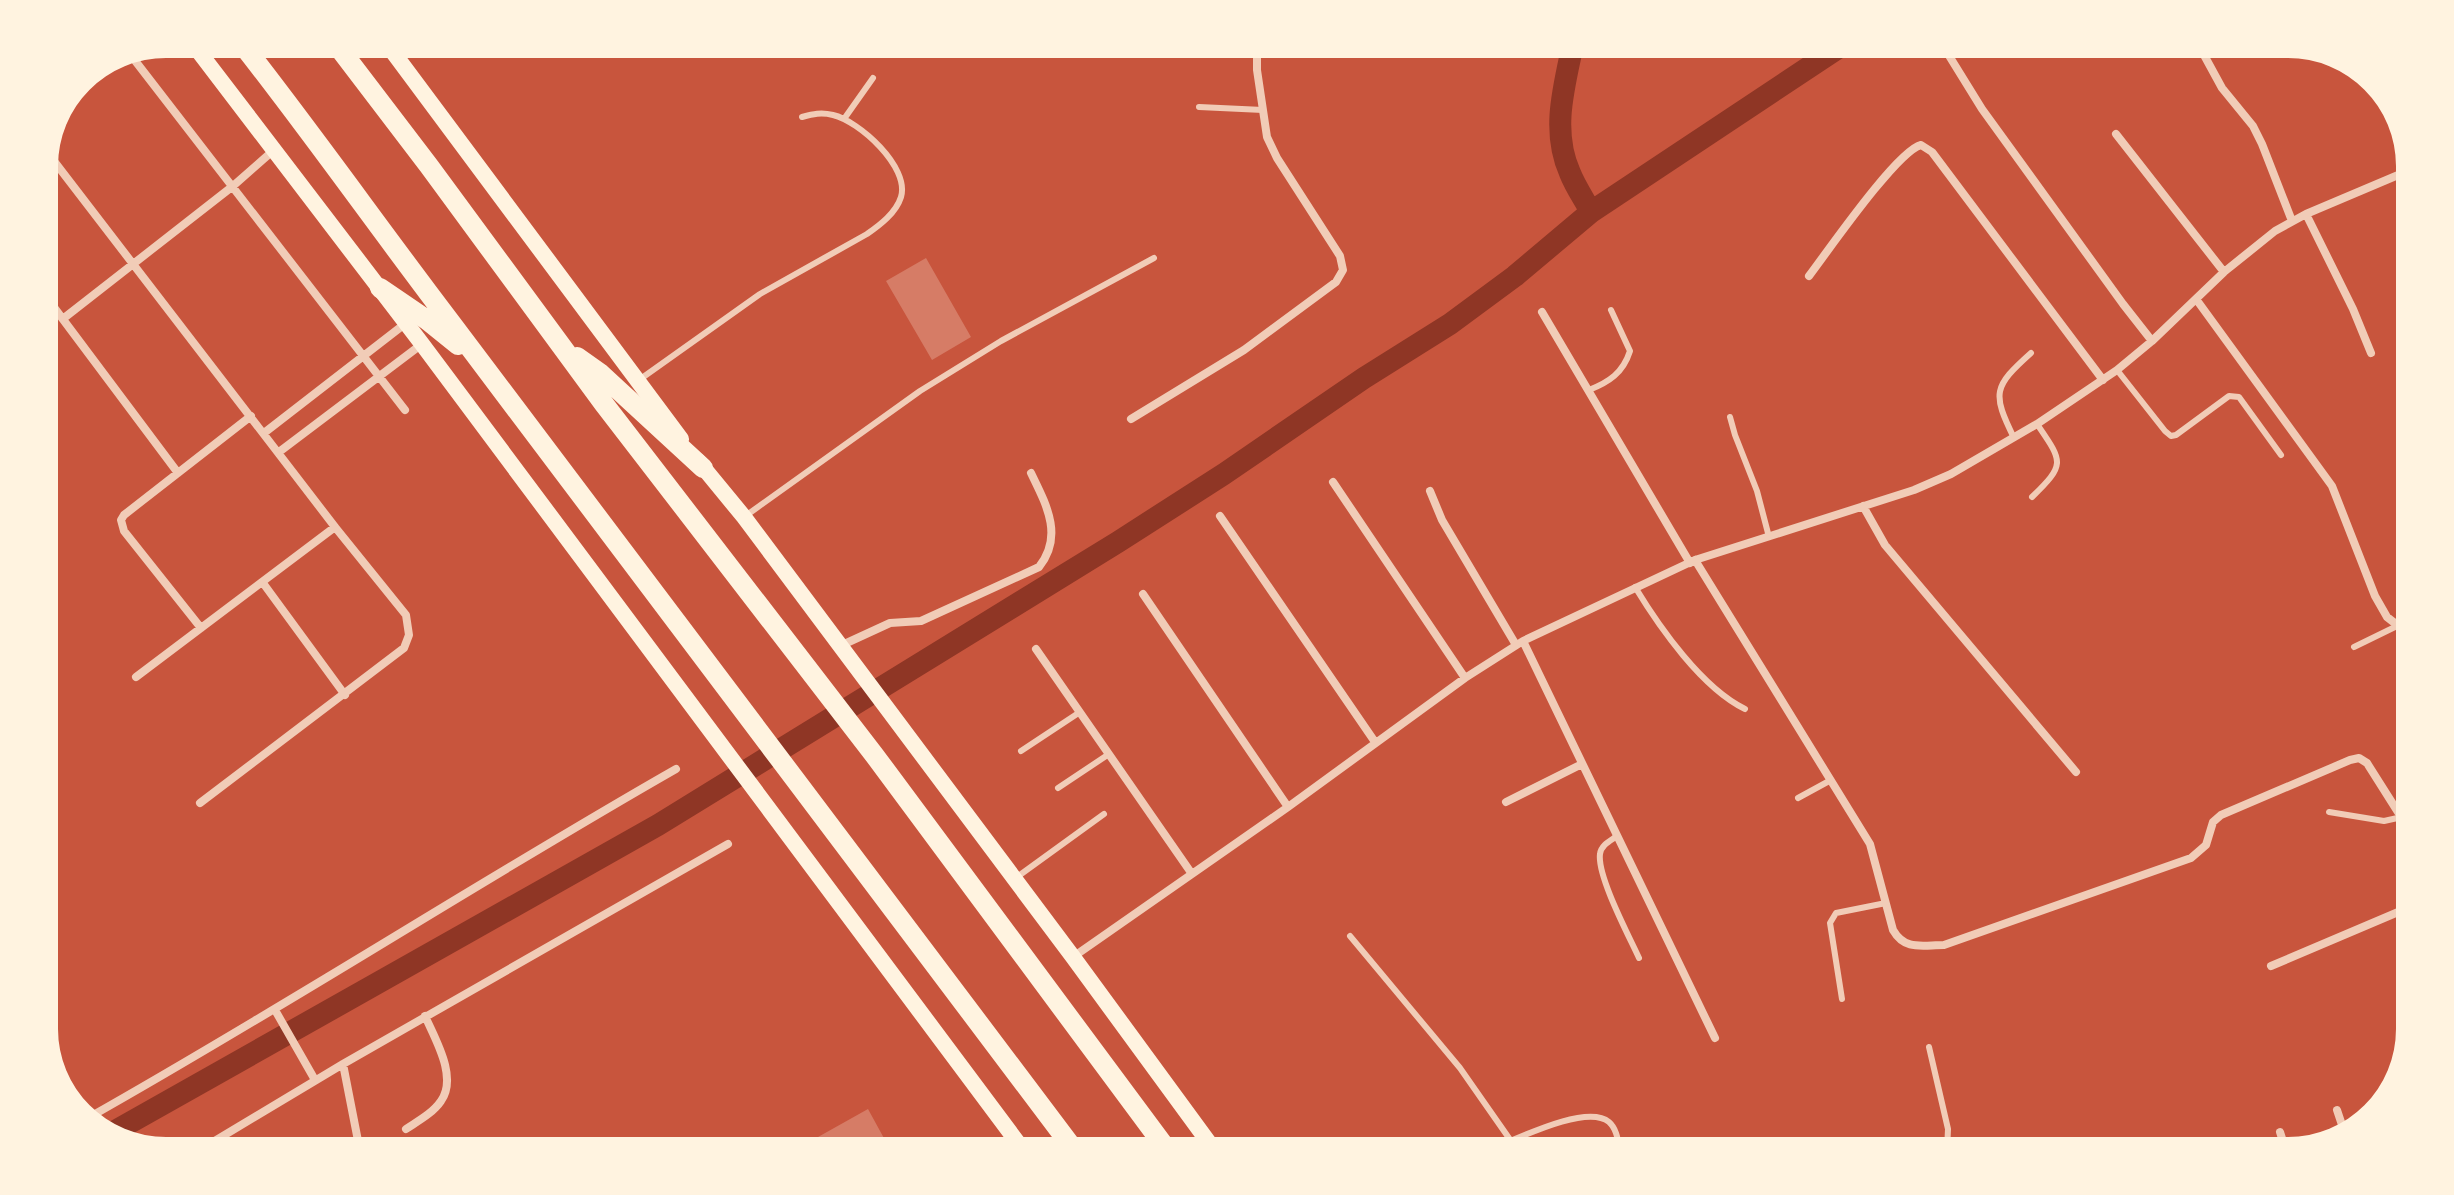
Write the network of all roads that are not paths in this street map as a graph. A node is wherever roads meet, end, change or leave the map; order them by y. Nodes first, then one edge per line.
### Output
1 (204, 58) edge
2 (253, 58) edge
3 (347, 58) edge
4 (397, 58) edge
5 (1257, 58) edge
6 (1950, 58) edge
7 (2206, 58) edge
8 (137, 63) edge
9 (873, 78) dead end
10 (1199, 107) dead end
11 (1263, 110) junction
12 (802, 117) dead end
13 (844, 119) junction
14 (2116, 134) dead end
15 (275, 149) junction
16 (58, 166) edge
17 (2396, 176) edge
18 (233, 186) junction
19 (2306, 214) junction
20 (2292, 221) junction
21 (1154, 258) dead end
22 (132, 264) junction
23 (2224, 272) junction
24 (1809, 276) dead end
25 (380, 288) junction
26 (2196, 299) junction
27 (1611, 310) dead end
28 (58, 311) edge
29 (1542, 312) dead end
30 (64, 318) junction
31 (406, 323) junction
32 (2152, 341) junction
33 (422, 344) junction
34 (560, 345) junction
35 (2031, 353) dead end
36 (2371, 353) dead end
37 (363, 356) junction
38 (486, 368) junction
39 (2117, 370) junction
40 (379, 376) junction
41 (2103, 380) junction
42 (638, 381) junction
43 (1589, 390) junction
44 (405, 410) dead end
45 (251, 416) junction
46 (1730, 417) dead end
47 (1131, 419) dead end
48 (2037, 424) junction
49 (264, 433) junction
50 (2014, 438) junction
51 (279, 452) junction
52 (2281, 455) dead end
53 (703, 468) junction
54 (178, 473) junction
55 (1031, 473) dead end
56 (1333, 482) dead end
57 (1430, 491) dead end
58 (2032, 497) dead end
59 (1863, 506) junction
60 (1220, 516) dead end
61 (744, 517) junction
62 (335, 527) junction
63 (1769, 537) junction
64 (1693, 562) junction
65 (263, 583) junction
66 (1635, 587) junction
67 (1143, 594) dead end
68 (2396, 625) edge
69 (2396, 626) edge
70 (201, 628) junction
71 (1519, 643) junction
72 (2354, 647) dead end
73 (1036, 649) dead end
74 (843, 651) junction
75 (136, 677) dead end
76 (1465, 678) junction
77 (345, 695) junction
78 (1745, 709) dead end
79 (1080, 712) junction
80 (1375, 742) junction
81 (1021, 751) dead end
82 (1109, 754) junction
83 (1582, 764) junction
84 (676, 769) dead end
85 (2076, 772) dead end
86 (1831, 780) junction
87 (1058, 788) dead end
88 (1798, 798) dead end
89 (1506, 802) dead end
90 (200, 803) dead end
91 (1288, 807) junction
92 (2396, 808) edge
93 (2329, 812) dead end
94 (1104, 814) dead end
95 (2396, 818) edge
96 (1617, 836) junction
97 (728, 844) dead end
98 (1192, 874) junction
99 (1014, 879) junction
100 (1886, 903) junction
101 (2396, 913) edge
102 (1350, 936) dead end
103 (1073, 957) junction
104 (1639, 958) dead end
105 (2271, 966) dead end
106 (1842, 999) dead end
107 (275, 1010) junction
108 (425, 1016) junction
109 (1715, 1038) dead end
110 (1929, 1047) dead end
111 (343, 1064) junction
112 (315, 1080) junction
113 (2337, 1110) dead end
114 (98, 1112) edge
115 (2341, 1123) edge
116 (406, 1129) dead end
117 (2280, 1132) dead end
118 (221, 1137) edge
119 (357, 1137) edge
120 (1014, 1137) edge
121 (1065, 1137) edge
122 (1158, 1137) edge
123 (1205, 1137) edge
124 (1508, 1137) edge
125 (1522, 1137) edge
126 (1618, 1137) edge
127 (1948, 1137) edge
128 (2282, 1137) edge

1 - 15 main road
2 - 38 highway
3 - 34 highway
4 - 42 main road
5 - 11 street
6 - 32 street
7 - 20 street
8 - 18 street
9 - 13 lane
10 - 11 lane
11 - 47 street
12 - 13 lane
13 - 42 lane
14 - 23 street
15 - 18 street
15 - 25 main road
16 - 22 street
17 - 19 street
18 - 22 street
18 - 37 street
19 - 20 street
19 - 36 street
20 - 23 street
21 - 61 lane
22 - 30 street
22 - 45 street
23 - 26 street
24 - 41 street
25 - 31 main road
25 - 38 highway
26 - 32 street
26 - 68 street
27 - 43 lane
28 - 30 street
29 - 43 street
30 - 54 street
31 - 33 main road
31 - 37 street
32 - 39 street
33 - 40 street
33 - 120 main road
34 - 53 highway
34 - 122 highway
35 - 50 lane
37 - 40 street
37 - 49 street
38 - 121 highway
39 - 41 street
39 - 52 lane
40 - 44 street
40 - 51 street
41 - 48 street
42 - 53 main road
43 - 64 street
45 - 49 street
45 - 54 street
46 - 63 lane
48 - 50 street
48 - 58 lane
49 - 51 street
50 - 59 street
51 - 62 street
53 - 61 main road
54 - 70 street
55 - 74 street
56 - 76 street
57 - 71 street
59 - 63 street
59 - 85 street
60 - 80 street
61 - 74 main road
62 - 65 street
62 - 77 street
63 - 64 street
64 - 66 street
64 - 86 street
65 - 70 street
65 - 77 street
66 - 71 street
66 - 78 lane
67 - 91 street
69 - 72 lane
70 - 75 street
71 - 76 street
71 - 83 street
73 - 79 street
74 - 99 main road
76 - 80 street
77 - 90 street
79 - 81 lane
79 - 82 street
80 - 91 street
82 - 87 lane
82 - 98 street
83 - 89 street
83 - 96 street
84 - 107 street
86 - 88 lane
86 - 100 street
91 - 98 street
92 - 100 street
93 - 95 lane
94 - 99 lane
96 - 104 lane
96 - 109 street
97 - 108 street
98 - 103 street
99 - 103 main road
100 - 106 lane
101 - 105 street
102 - 124 lane
103 - 123 main road
107 - 112 street
107 - 114 street
108 - 111 street
108 - 116 street
110 - 127 lane
111 - 112 street
111 - 119 street
112 - 118 street
113 - 115 street
117 - 128 street
125 - 126 lane

